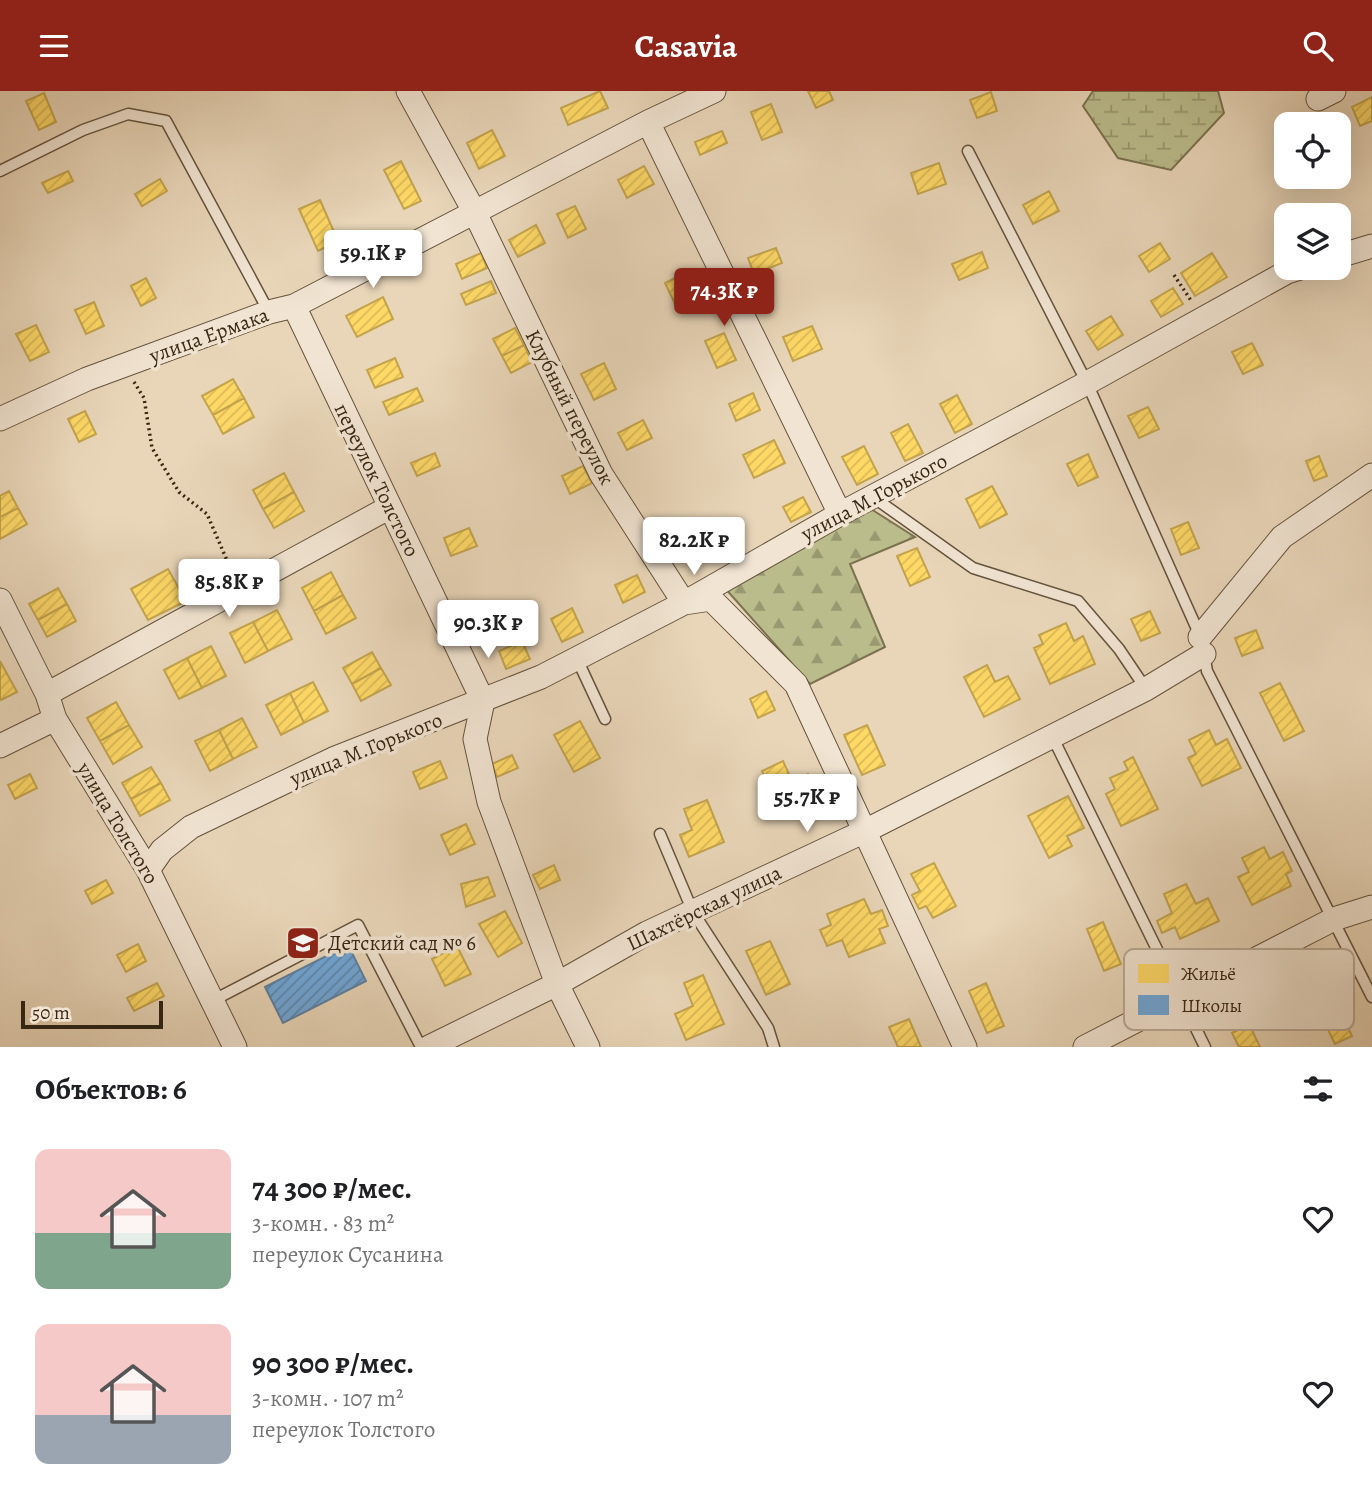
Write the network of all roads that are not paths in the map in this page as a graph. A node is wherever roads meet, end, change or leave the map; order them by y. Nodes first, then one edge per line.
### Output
1 (408, 91) edge
2 (714, 91) edge
3 (648, 122) junction
4 (968, 151) dead end
5 (0, 171) edge
6 (475, 213) junction
7 (1372, 246) edge
8 (1351, 252) edge
9 (1274, 279) edge
10 (294, 306) junction
11 (269, 312) junction
12 (1087, 383) junction
13 (0, 419) edge
14 (1372, 475) edge
15 (873, 497) junction
16 (390, 507) junction
17 (840, 514) junction
18 (0, 600) edge
19 (684, 603) junction
20 (1202, 646) junction
21 (577, 659) junction
22 (1146, 689) junction
23 (47, 694) junction
24 (483, 701) junction
25 (55, 719) junction
26 (605, 719) dead end
27 (1052, 736) junction
28 (0, 746) edge
29 (865, 831) junction
30 (660, 834) dead end
31 (148, 870) junction
32 (1372, 907) edge
33 (693, 912) junction
34 (1334, 919) junction
35 (1158, 949) edge
36 (1277, 949) edge
37 (1349, 949) edge
38 (1354, 960) edge
39 (557, 984) junction
40 (1372, 997) edge
41 (212, 1001) junction
42 (1124, 1028) edge
43 (1197, 1030) edge
44 (235, 1047) edge
45 (421, 1047) edge
46 (429, 1047) edge
47 (588, 1047) edge
48 (774, 1047) edge
49 (965, 1047) edge
50 (1085, 1047) edge
51 (1205, 1047) edge

1 - 6 street, Клубный переулок
2 - 3 street, улица Ермака
3 - 6 street, улица Ермака
3 - 17 street
4 - 12 lane
5 - 11 lane
6 - 10 street, улица Ермака
6 - 19 street, Клубный переулок
7 - 8 street
9 - 12 street, улица М.Горького
10 - 11 street, улица Ермака
10 - 16 street, переулок Толстого
11 - 13 street, улица Ермака
12 - 15 street, улица М.Горького
12 - 20 lane
14 - 20 street, Шахтёрская улица
15 - 17 street, улица М.Горького
15 - 22 lane
16 - 23 street
16 - 24 street, переулок Толстого
17 - 19 street, улица М.Горького
18 - 23 street, улица Толстого
19 - 21 street, улица М.Горького
19 - 29 street
20 - 22 street, Шахтёрская улица
20 - 34 lane
21 - 24 street, улица М.Горького
21 - 26 lane
22 - 27 street, Шахтёрская улица
23 - 25 street, улица Толстого
24 - 31 street, улица М.Горького
24 - 39 street
25 - 28 street
25 - 31 street, улица Толстого
27 - 29 street, Шахтёрская улица
27 - 35 lane
29 - 33 street, Шахтёрская улица
29 - 49 street
30 - 33 lane
31 - 41 street, улица Толстого
32 - 34 street
33 - 39 street, Шахтёрская улица
33 - 48 lane
34 - 36 street
34 - 37 lane
38 - 40 lane
39 - 46 street, Шахтёрская улица
39 - 47 street
41 - 44 street, улица Толстого
41 - 45 lane
42 - 50 street
43 - 51 lane

